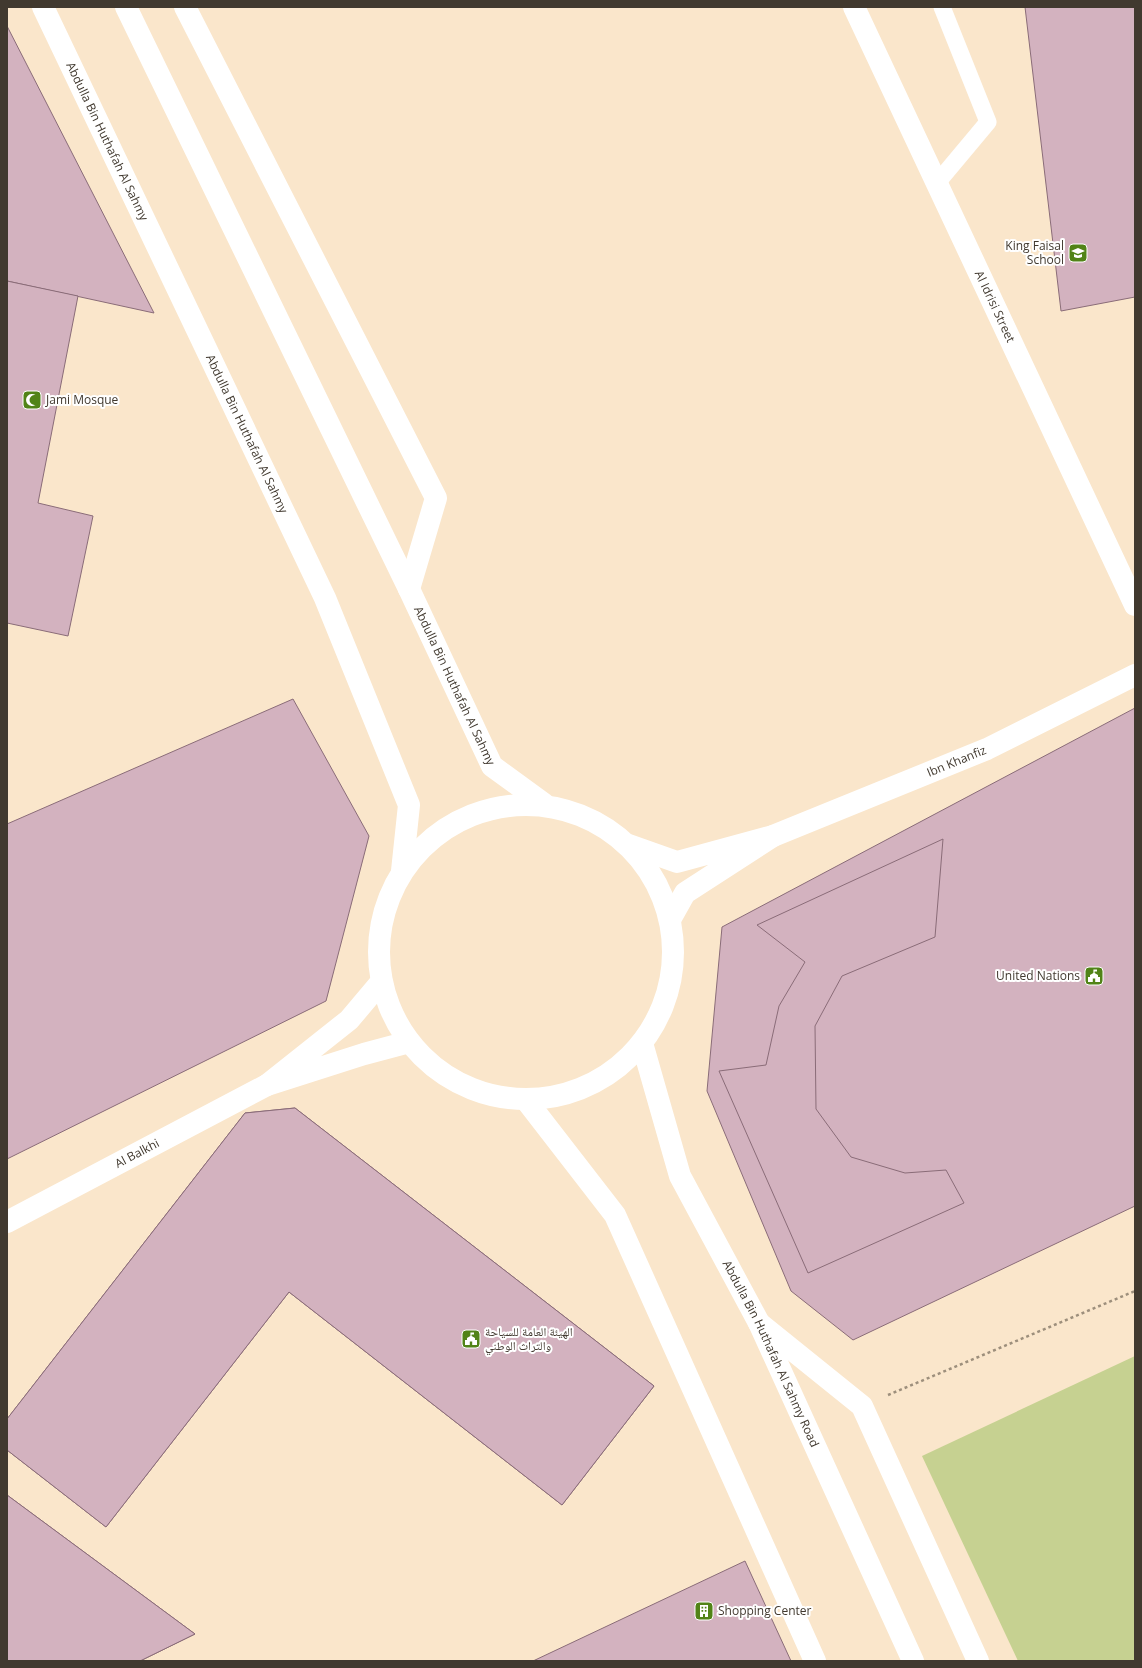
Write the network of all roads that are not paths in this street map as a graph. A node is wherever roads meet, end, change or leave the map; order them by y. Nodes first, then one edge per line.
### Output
1 (43, 7) edge
2 (126, 7) edge
3 (185, 7) edge
4 (854, 7) edge
5 (942, 7) edge
6 (937, 183) junction
7 (409, 589) junction
8 (1135, 605) edge
9 (1135, 675) edge
10 (544, 804) junction
11 (773, 836) junction
12 (629, 845) junction
13 (402, 872) junction
14 (670, 918) junction
15 (382, 982) junction
16 (409, 1042) junction
17 (642, 1043) junction
18 (267, 1085) junction
19 (526, 1100) junction
20 (7, 1222) edge
21 (759, 1323) junction
22 (815, 1661) edge
23 (913, 1661) edge
24 (978, 1661) edge

1 - 13 street, Abdulla Bin Huthafah Al Sahmy
2 - 7 street, Abdulla Bin Huthafah Al Sahmy
3 - 7 street
4 - 6 street, Al Idrisi Street
5 - 6 lane
6 - 8 street, Al Idrisi Street
7 - 10 street, Abdulla Bin Huthafah Al Sahmy
9 - 11 street, Ibn Khanfiz
10 - 12 street
10 - 13 street
11 - 12 street
11 - 14 street
12 - 14 street
13 - 15 street
14 - 17 street
15 - 16 street
15 - 18 street
16 - 18 street
16 - 19 street
17 - 19 street
17 - 21 street, Abdulla Bin Huthafah Al Sahmy Road
18 - 20 street, Al Balkhi
19 - 22 street
21 - 23 street, Abdulla Bin Huthafah Al Sahmy Road
21 - 24 street

